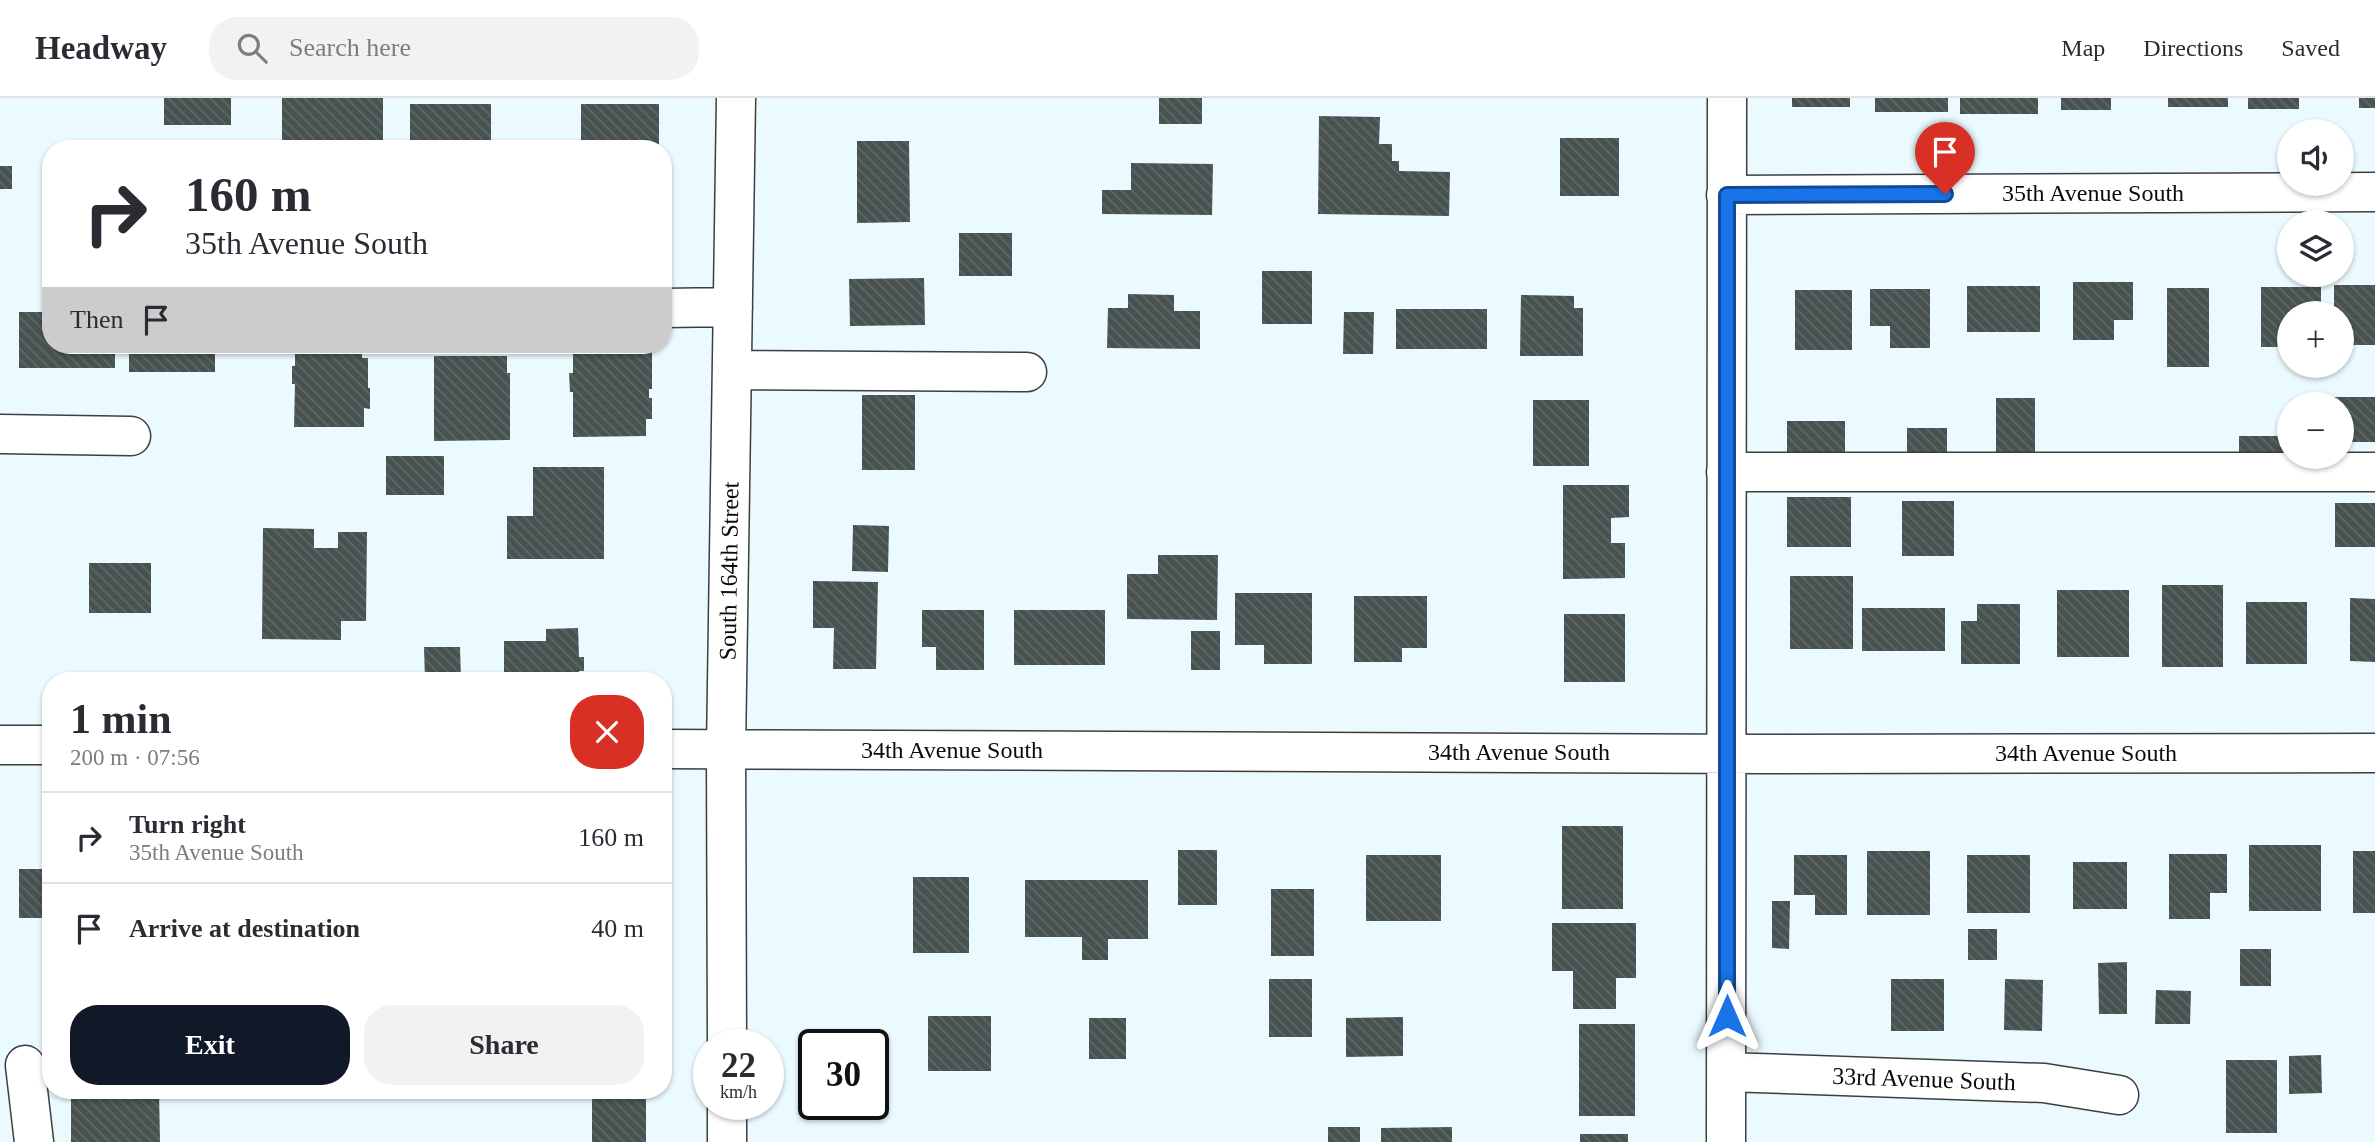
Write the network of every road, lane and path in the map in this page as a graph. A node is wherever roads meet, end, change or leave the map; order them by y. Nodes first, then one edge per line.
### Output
1 (736, 98) edge
2 (1727, 98) edge
3 (2375, 192) edge
4 (1727, 195) junction
5 (733, 307) junction
6 (672, 308) edge
7 (732, 370) junction
8 (1027, 372) dead end
9 (0, 434) edge
10 (131, 436) dead end
11 (1727, 472) junction
12 (2375, 472) edge
13 (0, 745) edge
14 (42, 745) edge
15 (672, 749) edge
16 (726, 750) junction
17 (1727, 752) junction
18 (2375, 753) edge
19 (727, 1029) edge
20 (25, 1065) dead end
21 (1727, 1072) junction
22 (2119, 1095) dead end
23 (727, 1120) edge
24 (34, 1142) edge
25 (727, 1142) edge
26 (1726, 1142) edge

1 - 5 street, South 164th Street
2 - 4 street
3 - 4 street, 35th Avenue South
4 - 11 street
5 - 6 street
5 - 7 street, South 164th Street
7 - 8 street
7 - 16 street, South 164th Street
9 - 10 street
11 - 12 street
11 - 17 street
13 - 14 street
15 - 16 street, 34th Avenue South
16 - 17 street, 34th Avenue South
16 - 19 street, South 164th Street
17 - 18 street, 34th Avenue South
17 - 21 street
20 - 24 street
21 - 22 street, 33rd Avenue South
21 - 26 street
23 - 25 street

